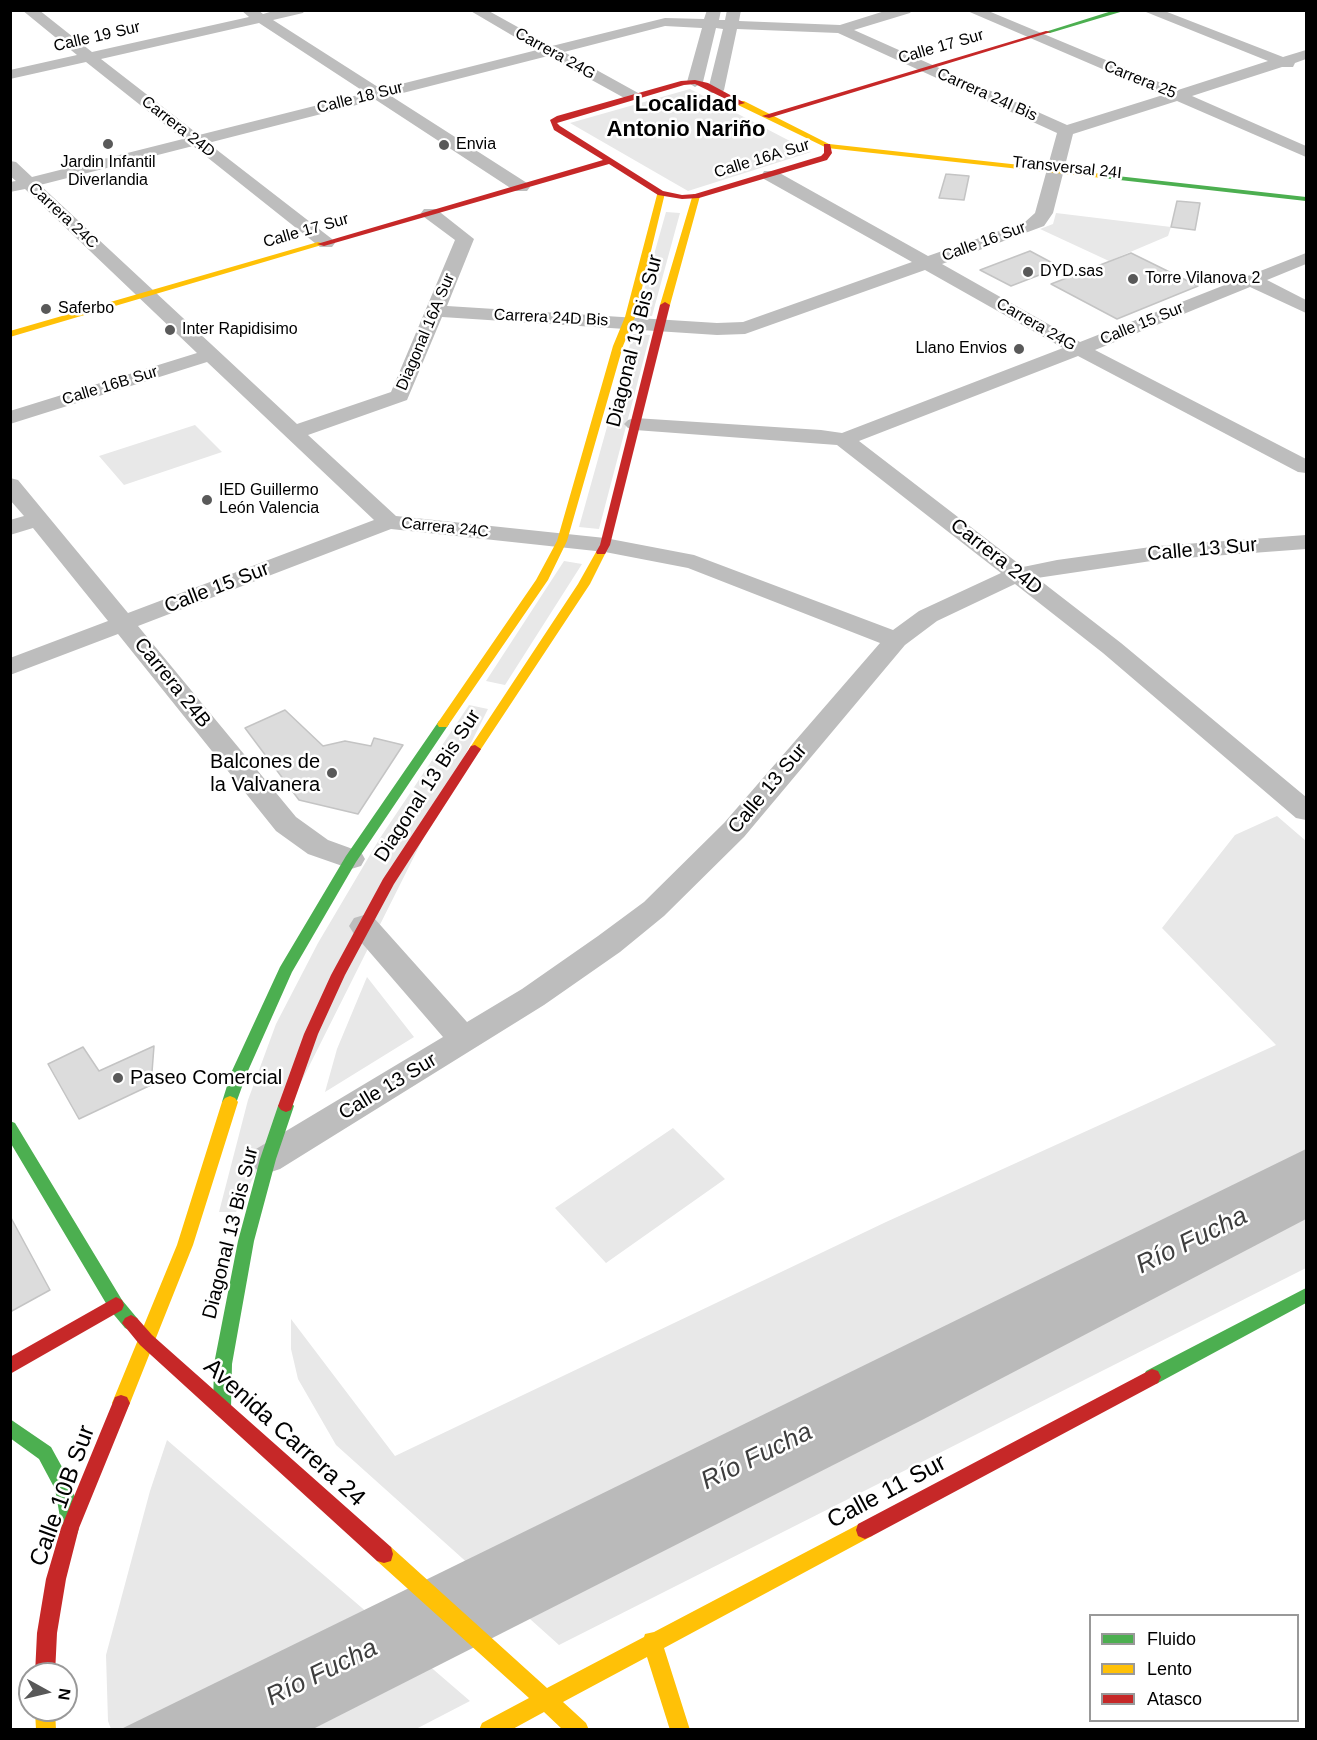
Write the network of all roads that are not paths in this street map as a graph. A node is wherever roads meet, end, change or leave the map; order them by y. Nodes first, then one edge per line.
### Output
1 (29, 10) edge
2 (298, 10) edge
3 (477, 10) edge
4 (642, 10) edge
5 (905, 10) edge
6 (972, 10) edge
7 (1124, 10) edge
8 (1148, 10) edge
9 (255, 15) edge
10 (712, 17) edge
11 (732, 17) edge
12 (665, 22) junction
13 (841, 29) junction
14 (1035, 37) junction
15 (549, 50) junction
16 (1306, 54) edge
17 (90, 58) junction
18 (1281, 62) junction
19 (928, 68) junction
20 (1306, 71) edge
21 (10, 75) edge
22 (695, 82) junction
23 (716, 90) junction
24 (377, 94) junction
25 (1177, 95) junction
26 (633, 97) junction
27 (766, 116) junction
28 (1066, 131) junction
29 (195, 140) junction
30 (825, 152) junction
31 (1306, 152) edge
32 (610, 161) junction
33 (10, 166) edge
34 (770, 175) junction
35 (1053, 177) junction
36 (19, 185) edge
37 (520, 187) junction
38 (662, 193) junction
39 (696, 196) junction
40 (1306, 199) edge
41 (1306, 211) edge
42 (430, 213) junction
43 (326, 243) junction
44 (1306, 258) edge
45 (927, 262) junction
46 (1251, 280) junction
47 (146, 295) junction
48 (1306, 308) edge
49 (435, 311) junction
50 (628, 322) junction
51 (661, 325) junction
52 (738, 330) joint
53 (10, 334) edge
54 (1079, 349) junction
55 (210, 355) junction
56 (10, 418) edge
57 (635, 423) junction
58 (295, 432) junction
59 (844, 440) junction
60 (1306, 467) edge
61 (10, 485) edge
62 (38, 519) junction
63 (389, 522) junction
64 (10, 528) edge
65 (562, 541) junction
66 (1306, 542) edge
67 (605, 546) junction
68 (1019, 575) junction
69 (124, 624) junction
70 (896, 640) junction
71 (10, 667) edge
72 (1306, 811) edge
73 (351, 859) junction
74 (364, 926) junction
75 (464, 1040) junction
76 (10, 1127) edge
77 (268, 1160) junction
78 (1306, 1295) edge
79 (116, 1305) junction
80 (146, 1340) junction
81 (10, 1366) edge
82 (222, 1408) junction
83 (10, 1427) edge
84 (70, 1528) junction
85 (652, 1641) junction
86 (46, 1662) edge
87 (546, 1698) junction
88 (489, 1730) edge
89 (579, 1730) edge
90 (680, 1730) edge

1 - 17 street, Carrera 24D
2 - 9 street, Calle 19 Sur
3 - 15 street, Carrera 24G
4 - 12 street
5 - 13 street
6 - 14 street, Carrera 25
7 - 14 street, Calle 17 Sur
8 - 18 street
9 - 17 street, Calle 19 Sur
9 - 24 street
10 - 11 street, Calle 18 Sur
10 - 12 street, Calle 18 Sur
10 - 22 street
11 - 13 street, Calle 18 Sur
11 - 23 street
12 - 15 street, Calle 18 Sur
13 - 19 street, Carrera 24I Bis
14 - 19 street, Calle 17 Sur
14 - 25 street, Carrera 25
15 - 24 street, Calle 18 Sur
15 - 26 street, Carrera 24G
16 - 18 street
17 - 21 street, Calle 19 Sur
17 - 29 street, Carrera 24D
18 - 20 street
18 - 25 street
19 - 27 street, Calle 17 Sur
19 - 28 street, Carrera 24I Bis
22 - 23 street
22 - 26 street
23 - 27 street
24 - 29 street, Calle 18 Sur
24 - 37 street
25 - 28 street
25 - 31 street, Carrera 25
26 - 32 street
27 - 30 street
28 - 35 street, Calle 16 Sur
29 - 36 street, Calle 18 Sur
29 - 43 street, Carrera 24D
30 - 34 street, Calle 16A Sur
30 - 35 street, Transversal 24I
32 - 37 street, Calle 17 Sur
32 - 38 street
33 - 36 street, Carrera 24C
34 - 39 street, Calle 16A Sur
34 - 45 street, Carrera 24G
35 - 40 street, Transversal 24I
35 - 41 street, Transversal 24I
35 - 45 street, Calle 16 Sur
36 - 47 street, Carrera 24C
37 - 42 street, Calle 17 Sur
38 - 39 street, Calle 16A Sur
38 - 50 street, Diagonal 13 Bis Sur
39 - 51 street, Diagonal 13 Bis Sur
42 - 43 street, Calle 17 Sur
42 - 49 street, Diagonal 16A Sur
43 - 47 street, Calle 17 Sur
44 - 46 street, Calle 15 Sur
45 - 52 street, Calle 16 Sur
45 - 54 street, Carrera 24G
46 - 48 street
46 - 54 street, Calle 15 Sur
47 - 53 street, Calle 17 Sur
47 - 55 street, Carrera 24C
49 - 50 street, Carrera 24D Bis
49 - 58 street, Diagonal 16A Sur
50 - 51 street, Carrera 24D Bis
50 - 65 street, Diagonal 13 Bis Sur
51 - 52 street, Carrera 24D Bis
51 - 57 street, Diagonal 13 Bis Sur
54 - 59 street, Calle 15 Sur
54 - 60 street, Carrera 24G
55 - 56 street, Calle 16B Sur
55 - 58 street, Carrera 24C
57 - 59 street, Carrera 24D
57 - 67 street, Diagonal 13 Bis Sur
58 - 63 street, Carrera 24C
59 - 68 street, Carrera 24D
61 - 62 street, Carrera 24B
62 - 64 street
62 - 69 street, Carrera 24B
63 - 65 street, Carrera 24C
63 - 69 street, Calle 15 Sur
65 - 67 street, Carrera 24C
65 - 73 street, Diagonal 13 Bis Sur
66 - 68 street, Calle 13 Sur
67 - 70 street, Carrera 24C
67 - 74 street, Diagonal 13 Bis Sur
68 - 70 street, Calle 13 Sur
68 - 72 street, Carrera 24D
69 - 71 street, Calle 15 Sur
69 - 73 street, Carrera 24B
70 - 75 street, Calle 13 Sur
73 - 80 street, Diagonal 13 Bis Sur
74 - 75 street
74 - 77 street, Diagonal 13 Bis Sur
75 - 77 street, Calle 13 Sur
76 - 79 street, Avenida Carrera 24
77 - 82 street, Diagonal 13 Bis Sur
78 - 85 street, Calle 11 Sur
79 - 80 street, Avenida Carrera 24
79 - 81 street
80 - 82 street, Avenida Carrera 24
80 - 84 street, Calle 10B Sur
82 - 87 street, Avenida Carrera 24
83 - 84 street
84 - 86 street, Calle 10B Sur
85 - 87 street, Calle 11 Sur
85 - 90 street
87 - 88 street, Calle 11 Sur
87 - 89 street, Avenida Carrera 24

